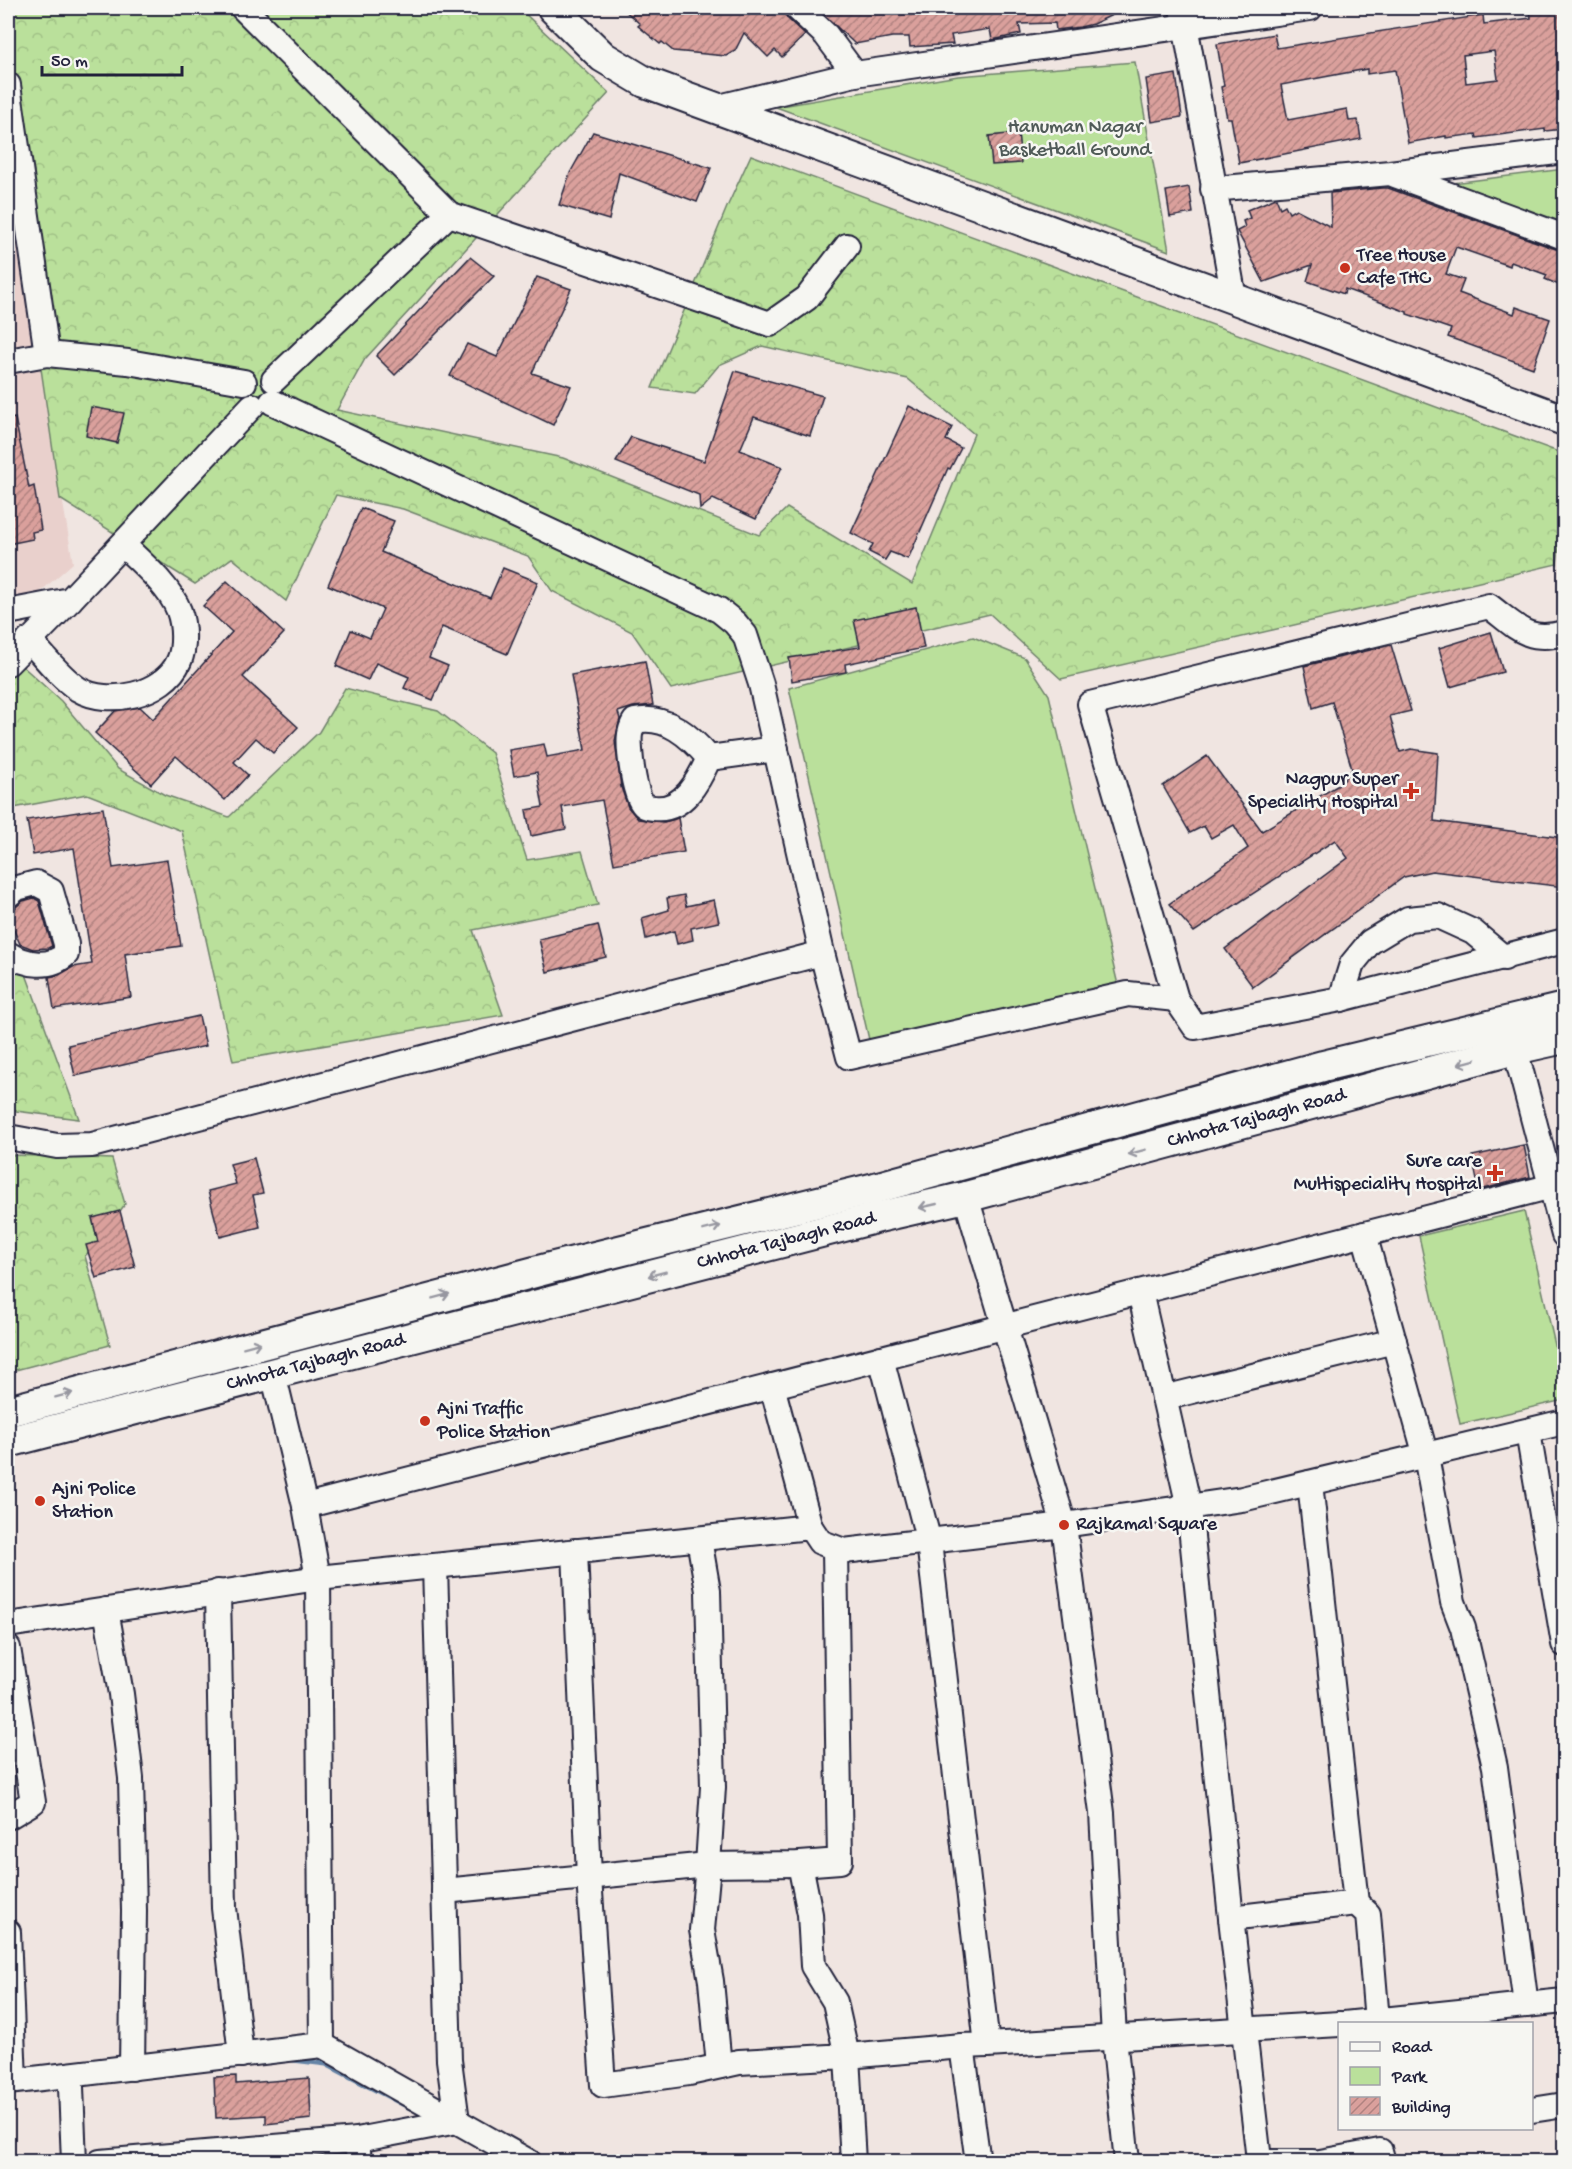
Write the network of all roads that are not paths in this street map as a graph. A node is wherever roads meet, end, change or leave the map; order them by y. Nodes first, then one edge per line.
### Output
1 (243, 8) edge
2 (553, 8) edge
3 (579, 8) edge
4 (797, 8) edge
5 (1310, 8) edge
6 (1183, 16) edge
7 (855, 74) junction
8 (8, 85) edge
9 (721, 106) junction
10 (1564, 151) edge
11 (1390, 173) junction
12 (1213, 189) junction
13 (449, 214) junction
14 (1564, 237) edge
15 (847, 246) dead end
16 (1232, 287) junction
17 (47, 354) junction
18 (8, 361) edge
19 (266, 396) junction
20 (1564, 404) edge
21 (1564, 420) edge
22 (123, 545) junction
23 (70, 600) junction
24 (8, 612) edge
25 (1564, 633) edge
26 (30, 640) junction
27 (8, 663) edge
28 (776, 748) junction
29 (709, 758) dead end
30 (8, 895) edge
31 (1564, 942) edge
32 (822, 953) junction
33 (8, 954) edge
34 (1504, 958) junction
35 (1176, 999) junction
36 (1341, 999) junction
37 (1564, 1008) edge
38 (1516, 1019) junction
39 (1564, 1038) edge
40 (1515, 1049) junction
41 (8, 1137) edge
42 (957, 1166) junction
43 (1558, 1185) edge
44 (966, 1197) junction
45 (1364, 1234) junction
46 (1564, 1235) edge
47 (1140, 1292) junction
48 (1005, 1327) junction
49 (1394, 1341) junction
50 (881, 1358) junction
51 (273, 1373) junction
52 (772, 1386) junction
53 (1164, 1398) junction
54 (8, 1411) edge
55 (1564, 1422) edge
56 (1528, 1432) junction
57 (8, 1442) edge
58 (1426, 1456) junction
59 (1310, 1483) junction
60 (305, 1506) junction
61 (1189, 1507) junction
62 (1554, 1523) edge
63 (1064, 1525) junction
64 (810, 1527) junction
65 (699, 1539) junction
66 (929, 1542) junction
67 (835, 1549) junction
68 (575, 1551) junction
69 (435, 1566) junction
70 (318, 1578) junction
71 (218, 1592) junction
72 (106, 1610) junction
73 (8, 1624) edge
74 (1564, 1644) edge
75 (8, 1648) edge
76 (8, 1817) edge
77 (800, 1864) junction
78 (708, 1865) junction
79 (589, 1877) junction
80 (444, 1891) junction
81 (1356, 1903) junction
82 (1231, 1918) junction
83 (8, 1932) edge
84 (1564, 2001) edge
85 (1526, 2006) junction
86 (1362, 2022) edge
87 (1372, 2022) edge
88 (1338, 2024) edge
89 (1244, 2030) junction
90 (1114, 2037) junction
91 (322, 2045) junction
92 (987, 2045) junction
93 (962, 2046) junction
94 (241, 2055) junction
95 (847, 2056) junction
96 (719, 2066) junction
97 (132, 2068) junction
98 (11, 2082) edge
99 (71, 2087) dead end
100 (1564, 2105) edge
101 (1533, 2110) edge
102 (457, 2121) junction
103 (1380, 2147) edge
104 (358, 2151) edge
105 (1258, 2161) edge
106 (74, 2162) edge
107 (100, 2162) edge
108 (529, 2162) edge
109 (853, 2162) edge
110 (978, 2162) edge
111 (1127, 2162) edge
112 (1313, 2162) edge
113 (1320, 2162) edge

1 - 13 street
2 - 9 main road
3 - 9 main road
4 - 7 street
5 - 6 street
6 - 7 street
6 - 12 street
7 - 9 street
8 - 17 street
9 - 16 main road
9 - 21 main road
10 - 11 street
11 - 12 street
11 - 14 street
12 - 16 street
13 - 15 street
13 - 19 street
16 - 20 main road
17 - 18 street
17 - 19 street
19 - 22 street
19 - 28 street
22 - 23 street
22 - 26 street
23 - 24 street
23 - 26 street
25 - 35 street
26 - 27 street
28 - 29 street
28 - 32 street
30 - 33 street
31 - 34 street
32 - 35 street
32 - 41 street
34 - 36 street
34 - 36 street
35 - 36 street
37 - 38 main road
38 - 40 street
38 - 42 main road
39 - 40 main road, Chhota Tajbagh Road
40 - 43 street
40 -> 44 main road, Chhota Tajbagh Road
42 - 44 main road
54 -> 42 main road
43 - 45 street
43 - 46 street
44 - 48 street
44 -> 51 main road, Chhota Tajbagh Road
45 - 47 street
45 - 49 street
47 - 48 street
47 - 53 street
48 - 50 street
48 - 63 street
49 - 53 street
49 - 58 street
50 - 52 street
50 - 66 street
51 - 57 main road, Chhota Tajbagh Road
51 - 60 street
52 - 60 street
52 - 64 street
53 - 61 street
55 - 56 street
56 - 58 street
56 - 62 street
58 - 59 street
58 - 85 street
59 - 61 street
59 - 81 street
60 - 70 street
61 - 63 street
61 - 82 street
62 - 74 street
63 - 66 street
63 - 90 street
64 - 65 street
64 - 67 street
65 - 68 street
65 - 78 street
66 - 67 street
66 - 92 street
67 - 77 street
68 - 69 street
68 - 79 street
69 - 70 street
69 - 80 street
70 - 71 street
70 - 91 street
71 - 72 street
71 - 94 street
72 - 73 street
72 - 97 street
75 - 76 street
77 - 78 street
77 - 95 street
78 - 79 street
78 - 96 street
79 - 80 street
79 - 96 street
80 - 102 street
81 - 82 street
81 - 86 street
82 - 89 street
83 - 98 street
84 - 85 street
85 - 87 street
88 - 89 street
89 - 90 street
89 - 105 street
90 - 92 street
90 - 111 street
91 - 94 street
91 - 102 street
92 - 93 street
93 - 95 street
93 - 110 street
94 - 97 street
95 - 96 street
95 - 109 street
97 - 98 street
99 - 106 street
100 - 101 street
102 - 104 street
102 - 108 street
103 - 113 street
104 - 107 street
105 - 112 street

